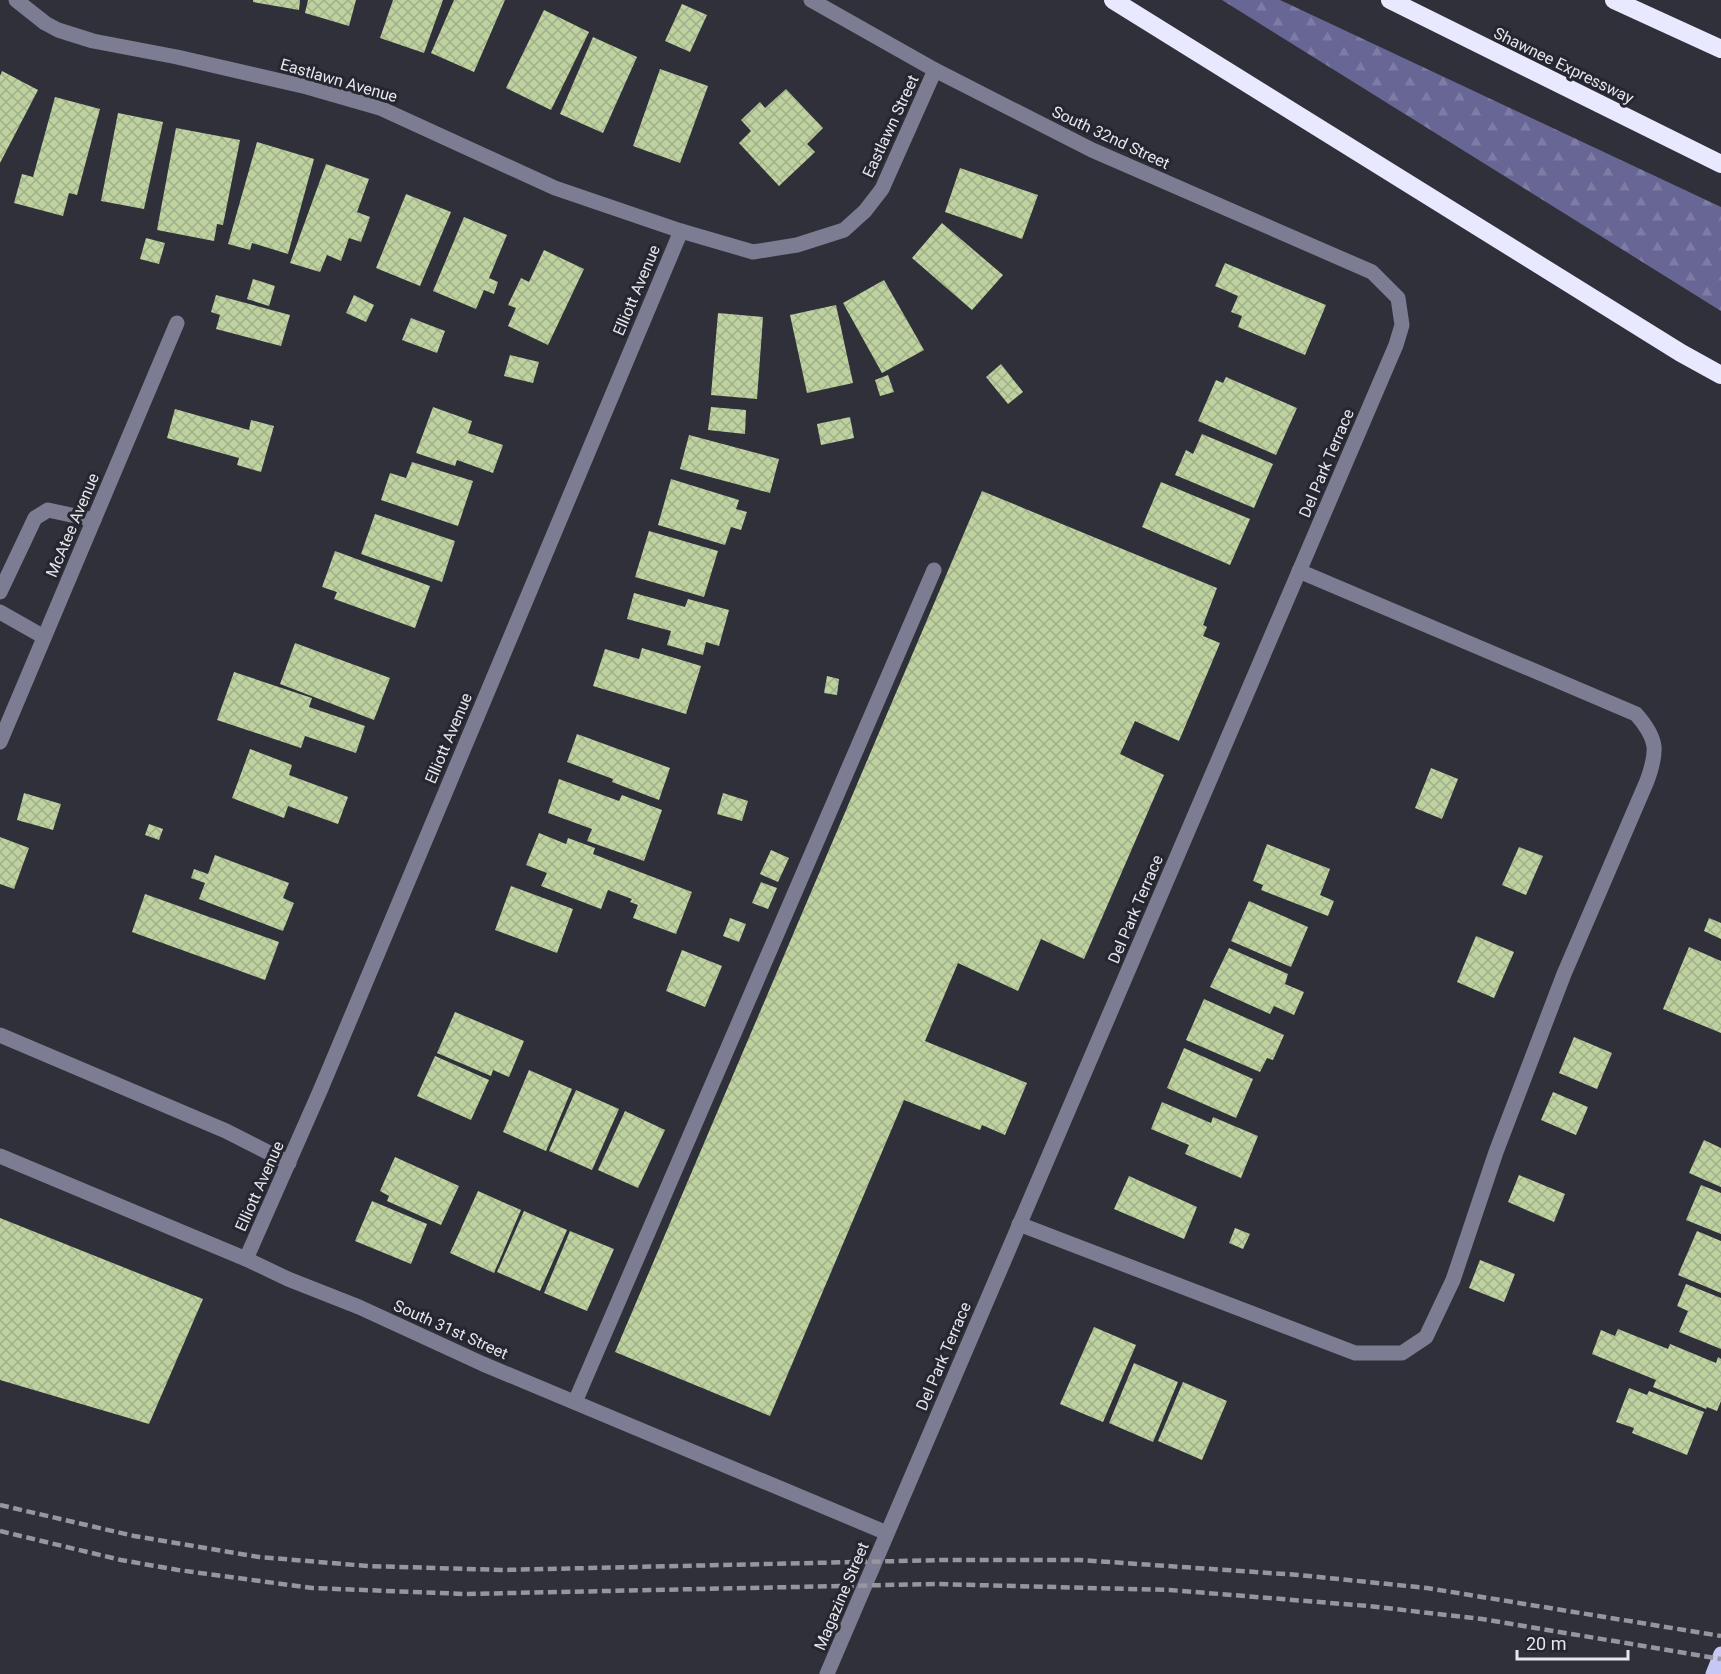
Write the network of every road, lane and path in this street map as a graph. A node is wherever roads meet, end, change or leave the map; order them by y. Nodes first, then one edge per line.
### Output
1 (16, 0) edge
2 (811, 0) edge
3 (1113, 0) edge
4 (1390, 0) edge
5 (1614, 0) edge
6 (1721, 49) edge
7 (935, 70) junction
8 (1721, 164) edge
9 (681, 231) junction
10 (1398, 298) joint
11 (177, 323) dead end
12 (1721, 375) edge
13 (94, 520) junction
14 (934, 570) dead end
15 (1299, 571) junction
16 (0, 592) edge
17 (0, 612) edge
18 (44, 637) junction
19 (5, 716) edge
20 (0, 742) edge
21 (0, 1035) edge
22 (0, 1156) edge
23 (289, 1163) junction
24 (1019, 1224) junction
25 (246, 1259) junction
26 (575, 1402) junction
27 (887, 1533) junction
28 (1721, 1654) edge
29 (827, 1674) edge
30 (1713, 1674) edge

1 - 9 street, Eastlawn Avenue
2 - 7 street, South 32nd Street
3 - 12 highway
4 - 8 highway, Shawnee Expressway
5 - 6 highway
7 - 9 street, Eastlawn Street
7 - 10 street, South 32nd Street
9 - 23 street, Elliott Avenue
10 - 15 street, Del Park Terrace
11 - 13 street, McAtee Avenue
13 - 16 street
13 - 18 street, McAtee Avenue
14 - 26 street
15 - 24 street, Del Park Terrace
15 - 24 street
17 - 18 street
18 - 19 street, McAtee Avenue
19 - 20 street, McAtee Avenue
21 - 23 street
22 - 25 street, South 31st Street
23 - 25 street, Elliott Avenue
24 - 27 street, Del Park Terrace
25 - 26 street, South 31st Street
26 - 27 street, South 31st Street
27 - 29 street, Magazine Street
28 - 30 main road

